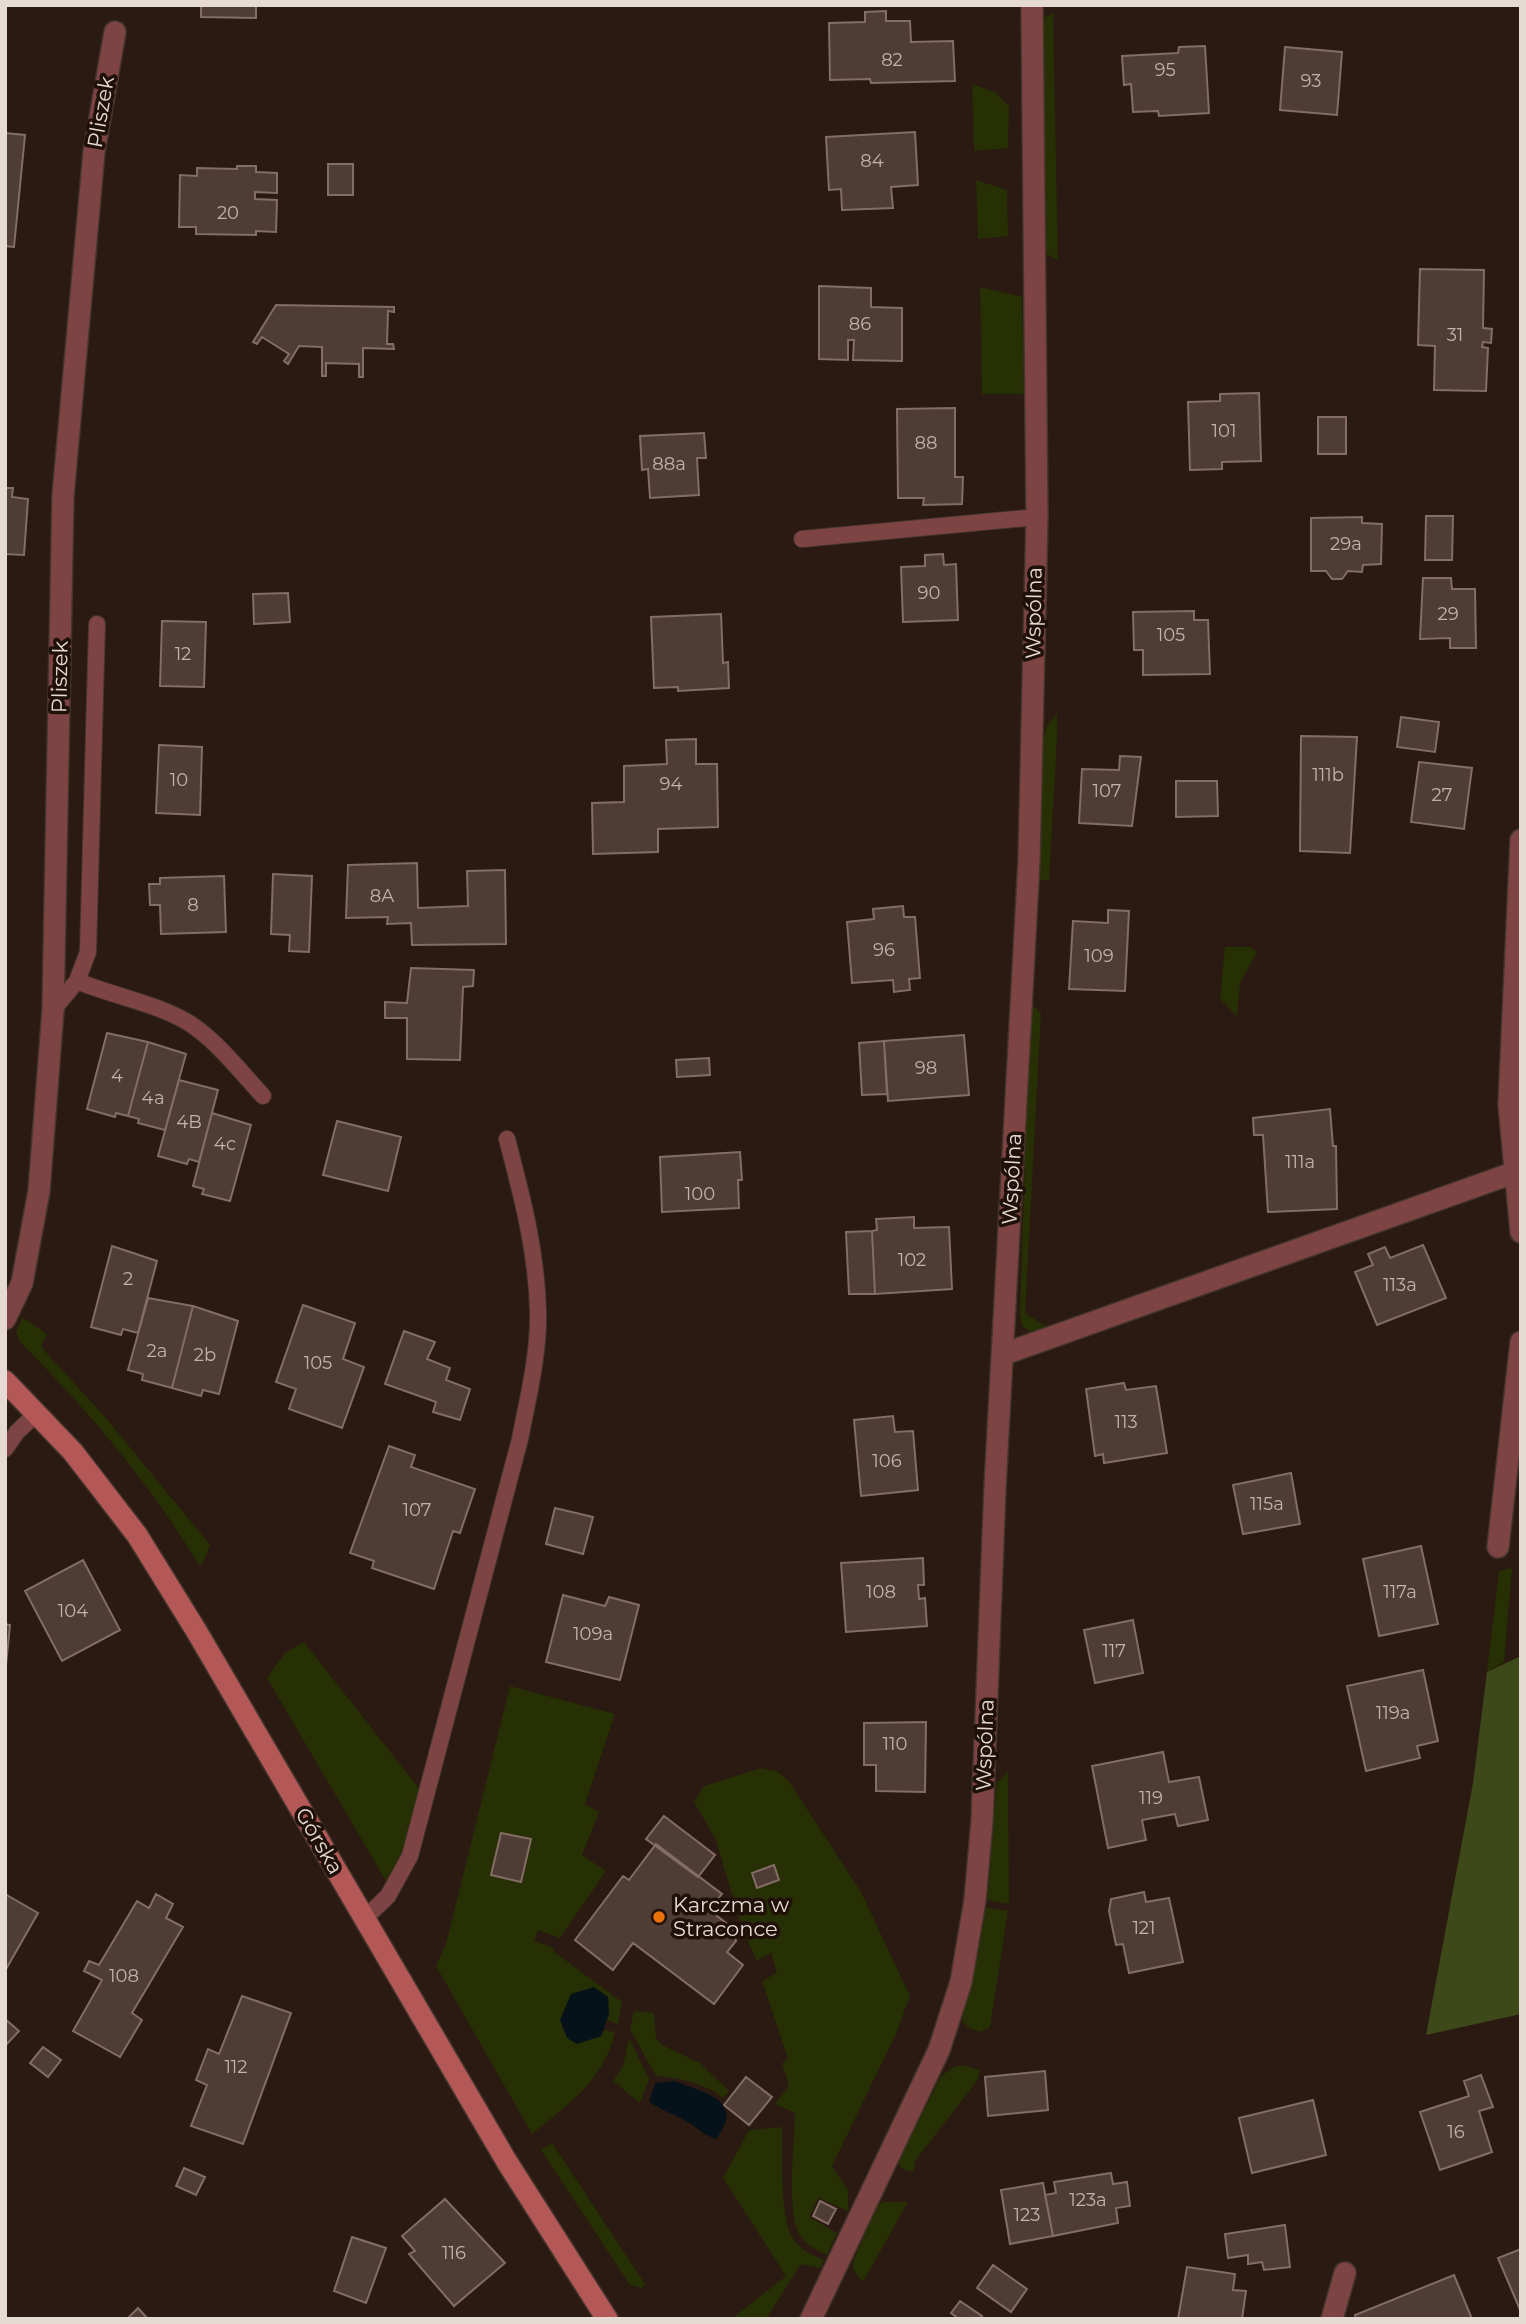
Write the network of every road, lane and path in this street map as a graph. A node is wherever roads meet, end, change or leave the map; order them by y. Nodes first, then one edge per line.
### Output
1 (1032, 5) edge
2 (115, 32) dead end
3 (1037, 517) junction
4 (802, 539) dead end
5 (97, 624) dead end
6 (1521, 840) edge
7 (77, 981) junction
8 (53, 1010) junction
9 (263, 1096) dead end
10 (507, 1139) dead end
11 (1513, 1173) junction
12 (1521, 1232) edge
13 (5, 1319) edge
14 (1521, 1342) edge
15 (1004, 1354) junction
16 (5, 1381) edge
17 (37, 1413) junction
18 (5, 1449) edge
19 (1499, 1547) dead end
20 (364, 1919) junction
21 (1345, 2273) dead end
22 (607, 2319) edge
23 (811, 2319) edge
24 (1332, 2319) edge

1 - 3 street, Wspólna
2 - 8 street, Pliszek
3 - 4 lane
3 - 15 street, Wspólna
5 - 7 lane
6 - 11 street
7 - 8 lane
7 - 9 lane
8 - 13 street, Pliszek
10 - 20 lane
11 - 12 street
11 - 15 street
14 - 19 street
15 - 23 street, Wspólna
16 - 17 street, Górska
17 - 18 lane
17 - 20 street, Górska
20 - 22 street, Górska
21 - 24 street

